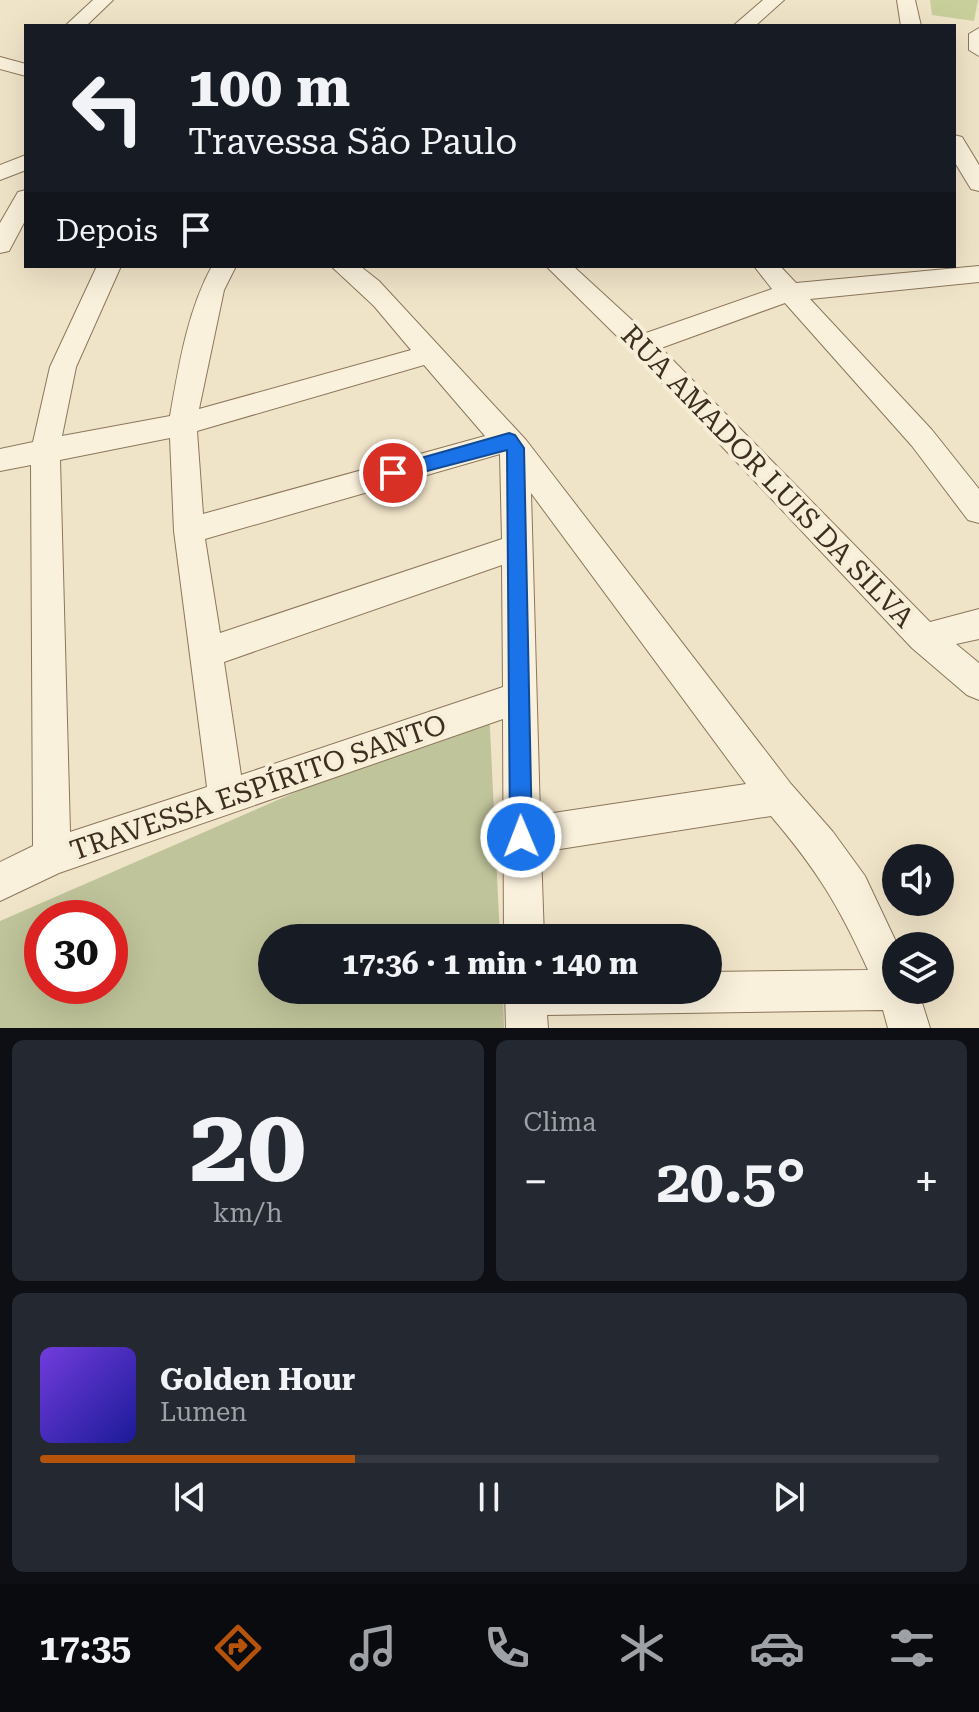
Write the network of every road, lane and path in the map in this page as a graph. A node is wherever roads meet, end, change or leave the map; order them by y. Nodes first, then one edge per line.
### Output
1 (104, 0) edge
2 (775, 0) edge
3 (906, 0) edge
4 (77, 24) edge
5 (745, 24) edge
6 (911, 24) edge
7 (979, 34) edge
8 (979, 50) edge
9 (0, 63) edge
10 (24, 69) edge
11 (956, 145) edge
12 (24, 163) edge
13 (0, 173) edge
14 (979, 184) edge
15 (956, 185) edge
16 (979, 195) edge
17 (24, 201) edge
18 (0, 245) edge
19 (108, 268) edge
20 (223, 268) edge
21 (346, 268) edge
22 (560, 268) edge
23 (768, 268) edge
24 (979, 274) edge
25 (790, 292) junction
26 (642, 345) junction
27 (430, 354) junction
28 (183, 424) junction
29 (512, 444) junction
30 (45, 452) junction
31 (0, 460) edge
32 (979, 511) edge
33 (189, 531) junction
34 (517, 547) junction
35 (979, 624) edge
36 (924, 638) junction
37 (206, 653) junction
38 (979, 684) edge
39 (519, 698) junction
40 (226, 797) junction
41 (778, 797) junction
42 (521, 837) junction
43 (52, 857) junction
44 (0, 882) edge
45 (524, 924) edge
46 (882, 957) edge
47 (882, 990) edge
48 (722, 996) edge
49 (902, 1004) edge
50 (909, 1028) edge

1 - 4 street
2 - 5 street
3 - 6 street
7 - 8 street
9 - 10 street
11 - 14 street
12 - 13 street
15 - 16 street
17 - 18 street
19 - 30 street
20 - 28 street
21 - 27 street
22 - 26 street, RUA AMADOR LUIS DA SILVA
23 - 25 street
24 - 25 street
25 - 26 street
25 - 32 street
26 - 36 street, RUA AMADOR LUIS DA SILVA
27 - 28 street
27 - 29 street
28 - 30 street
28 - 33 street
29 - 33 street
29 - 34 street
29 - 41 street
30 - 31 street
30 - 43 street
33 - 37 street
34 - 37 street
34 - 39 street
35 - 36 street
36 - 38 street, RUA AMADOR LUIS DA SILVA
37 - 40 street
39 - 40 street, TRAVESSA ESPÍRITO SANTO
39 - 42 street
40 - 43 street, TRAVESSA ESPÍRITO SANTO
41 - 42 street
41 - 46 street
42 - 45 street
43 - 44 street, TRAVESSA ESPÍRITO SANTO
47 - 48 street
49 - 50 street

